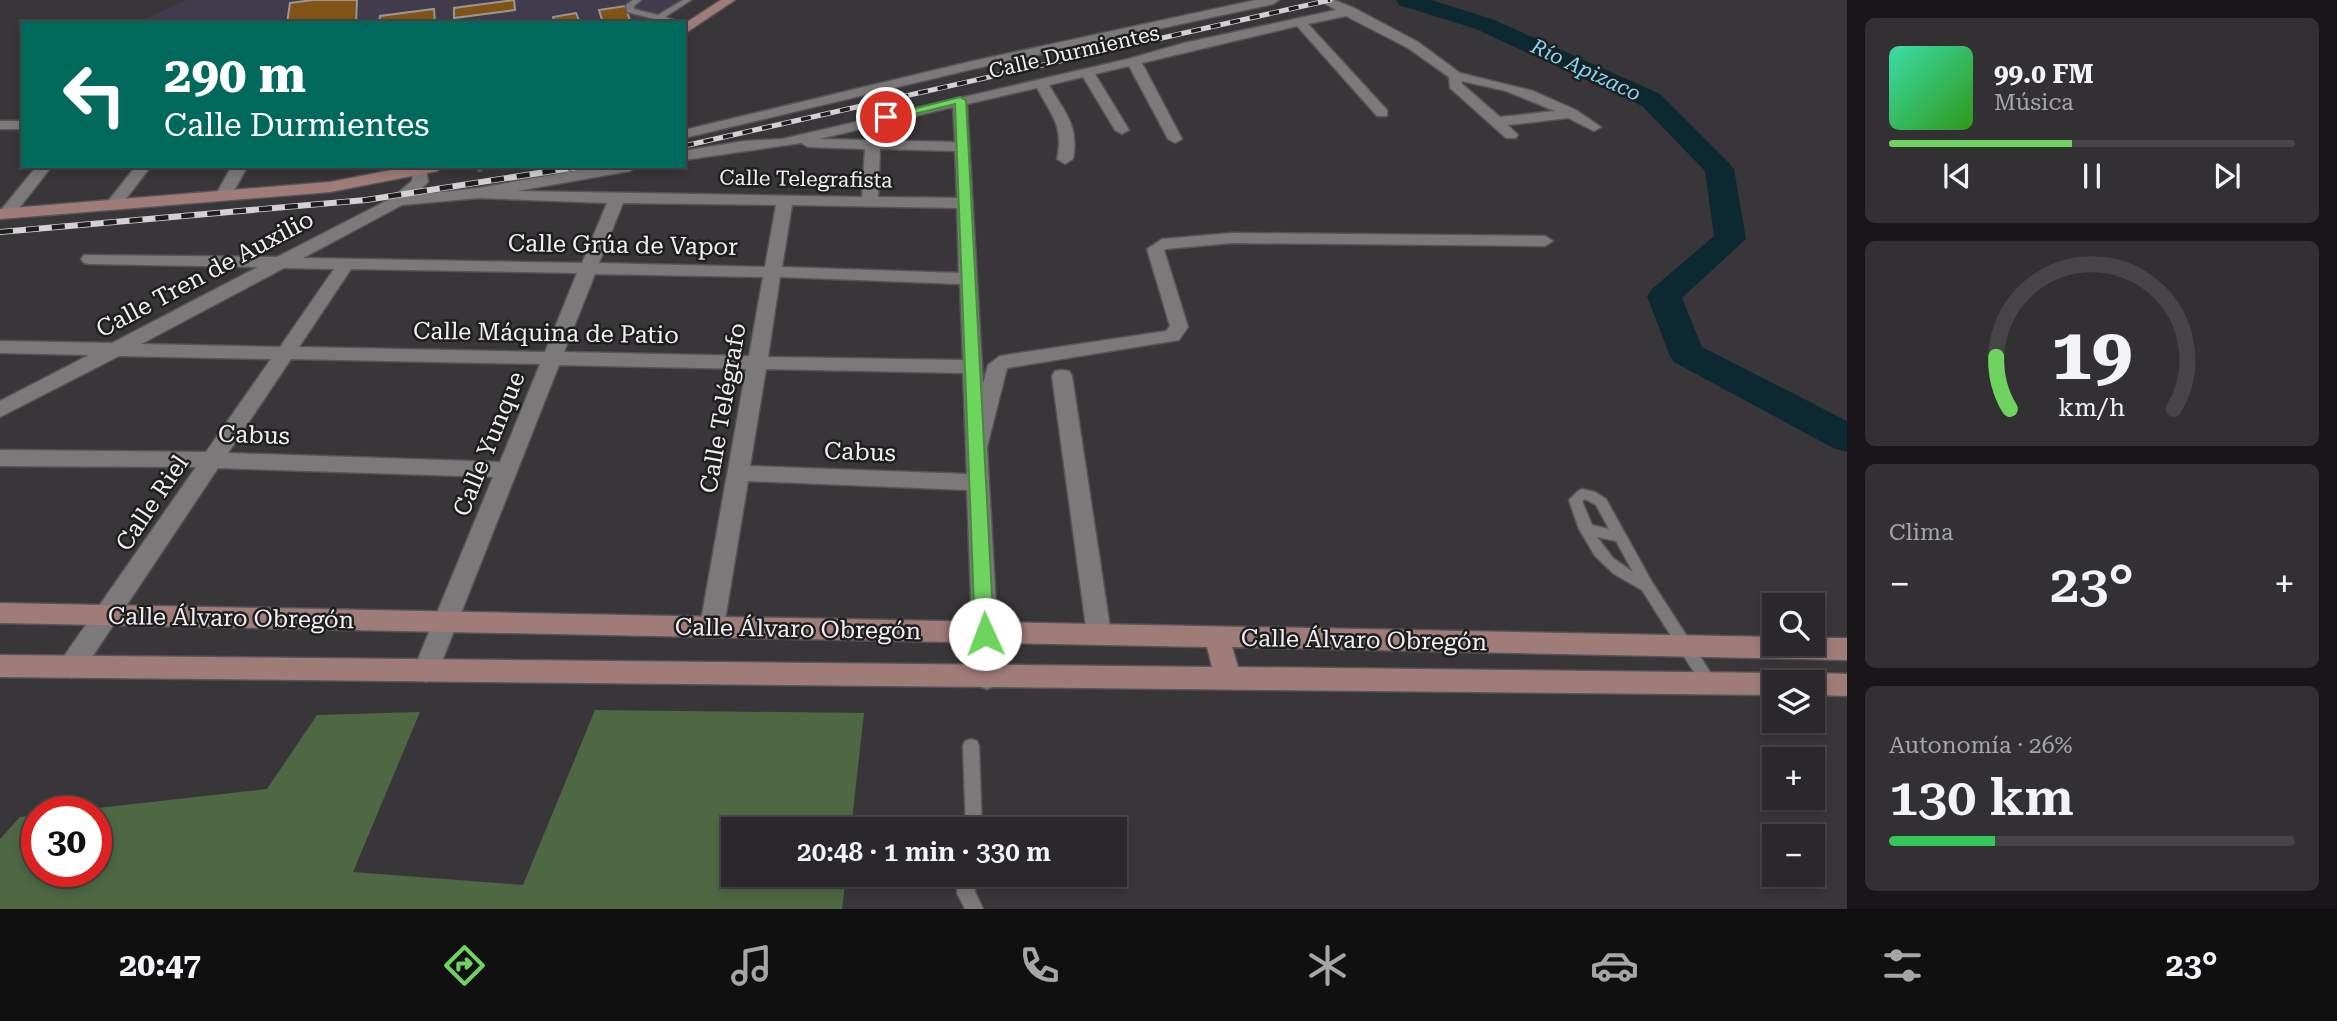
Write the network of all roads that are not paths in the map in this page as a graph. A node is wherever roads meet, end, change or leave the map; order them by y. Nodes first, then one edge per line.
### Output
1 (638, 0) edge
2 (688, 0) edge
3 (729, 0) edge
4 (1273, 0) edge
5 (1325, 0) edge
6 (1350, 11) junction
7 (659, 18) junction
8 (670, 21) edge
9 (1299, 21) junction
10 (686, 24) edge
11 (1130, 62) junction
12 (1087, 72) junction
13 (1456, 76) junction
14 (1040, 82) junction
15 (960, 100) junction
16 (1382, 113) dead end
17 (1573, 113) junction
18 (1497, 121) junction
19 (0, 125) edge
20 (21, 125) edge
21 (1594, 127) dead end
22 (1122, 130) dead end
23 (686, 134) edge
24 (1511, 135) dead end
25 (1175, 139) dead end
26 (782, 143) junction
27 (873, 145) junction
28 (962, 147) junction
29 (686, 156) edge
30 (1065, 159) dead end
31 (43, 168) edge
32 (142, 168) edge
33 (239, 168) edge
34 (429, 168) edge
35 (619, 168) edge
36 (479, 193) junction
37 (223, 197) junction
38 (617, 197) junction
39 (785, 199) junction
40 (398, 201) junction
41 (870, 201) junction
42 (965, 203) junction
43 (113, 205) junction
44 (3, 213) edge
45 (1545, 242) dead end
46 (90, 259) dead end
47 (277, 264) junction
48 (346, 264) junction
49 (587, 270) junction
50 (773, 272) junction
51 (968, 279) junction
52 (0, 347) edge
53 (119, 347) junction
54 (287, 352) junction
55 (552, 359) junction
56 (758, 362) junction
57 (971, 367) junction
58 (1062, 376) dead end
59 (0, 411) edge
60 (976, 448) junction
61 (0, 458) edge
62 (213, 460) junction
63 (507, 470) junction
64 (739, 473) junction
65 (978, 482) junction
66 (1586, 529) junction
67 (1620, 537) junction
68 (1647, 586) junction
69 (0, 613) edge
70 (107, 615) junction
71 (446, 622) junction
72 (712, 626) junction
73 (985, 634) junction
74 (1099, 634) junction
75 (1217, 637) junction
76 (1686, 646) junction
77 (1847, 649) edge
78 (0, 666) edge
79 (71, 667) junction
80 (426, 671) junction
81 (987, 678) junction
82 (1228, 679) junction
83 (1709, 683) junction
84 (1762, 684) edge
85 (1825, 684) edge
86 (1847, 685) edge
87 (971, 746) dead end
88 (974, 817) edge
89 (967, 887) edge
90 (974, 909) edge

1 - 7 lane
2 - 7 lane
3 - 10 street
4 - 23 street
5 - 6 street
6 - 9 street, Calle Durmientes
6 - 13 street
7 - 8 lane
9 - 11 street, Calle Durmientes
9 - 16 street
11 - 12 street, Calle Durmientes
11 - 25 street
12 - 14 street, Calle Durmientes
12 - 22 street
13 - 17 street
13 - 18 street
14 - 15 street, Calle Durmientes
14 - 30 street
15 - 26 street, Calle Durmientes
15 - 28 street
17 - 18 street
17 - 21 street
18 - 24 street
19 - 20 street
26 - 27 street
26 - 29 street, Calle Durmientes
27 - 28 street
27 - 41 street
28 - 42 street
31 - 44 street
32 - 43 street
33 - 37 street
34 - 37 street
34 - 40 street, Calle Tren de Auxilio
35 - 36 street
36 - 38 street, Calle Telegrafista
36 - 40 street
37 - 43 street
38 - 39 street, Calle Telegrafista
38 - 49 street, Calle Yunque
39 - 41 street, Calle Telegrafista
39 - 50 street, Calle Telégrafo
40 - 47 street, Calle Tren de Auxilio
41 - 42 street, Calle Telegrafista
42 - 51 street
43 - 44 street
45 - 60 street
46 - 47 street, Calle Grúa de Vapor
47 - 48 street, Calle Grúa de Vapor
47 - 53 street, Calle Tren de Auxilio
48 - 49 street, Calle Grúa de Vapor
48 - 54 street, Calle Riel
49 - 50 street, Calle Grúa de Vapor
49 - 55 street, Calle Yunque
50 - 51 street, Calle Grúa de Vapor
50 - 56 street, Calle Telégrafo
51 - 57 street
52 - 53 street, Calle Máquina de Patio
53 - 54 street, Calle Máquina de Patio
53 - 59 street, Calle Tren de Auxilio
54 - 55 street, Calle Máquina de Patio
54 - 62 street, Calle Riel
55 - 56 street, Calle Máquina de Patio
55 - 63 street, Calle Yunque
56 - 57 street, Calle Máquina de Patio
56 - 64 street, Calle Telégrafo
57 - 60 street
58 - 74 street
60 - 65 street
61 - 62 street, Cabus
62 - 63 street, Cabus
62 - 70 street, Calle Riel
63 - 71 street, Calle Yunque
64 - 65 street, Cabus
64 - 72 street, Calle Telégrafo
65 - 73 street
66 - 67 lane
66 - 67 lane
66 - 68 lane
67 - 68 lane
68 - 76 lane
69 - 70 street, Calle Álvaro Obregón
70 - 71 street, Calle Álvaro Obregón
70 - 79 street, Calle Riel
71 - 72 street, Calle Álvaro Obregón
71 - 80 street, Calle Yunque
72 - 73 street, Calle Álvaro Obregón
73 - 74 street, Calle Álvaro Obregón
73 - 81 street
74 - 75 street, Calle Álvaro Obregón
75 - 76 street, Calle Álvaro Obregón
75 - 82 street
76 - 77 street, Calle Álvaro Obregón
76 - 83 lane
78 - 79 street, Calle Álvaro Obregón
79 - 80 street, Calle Álvaro Obregón
80 - 81 street, Calle Álvaro Obregón
81 - 82 street, Calle Álvaro Obregón
82 - 83 street, Calle Álvaro Obregón
83 - 84 street, Calle Álvaro Obregón
85 - 86 street
87 - 88 lane
89 - 90 lane

